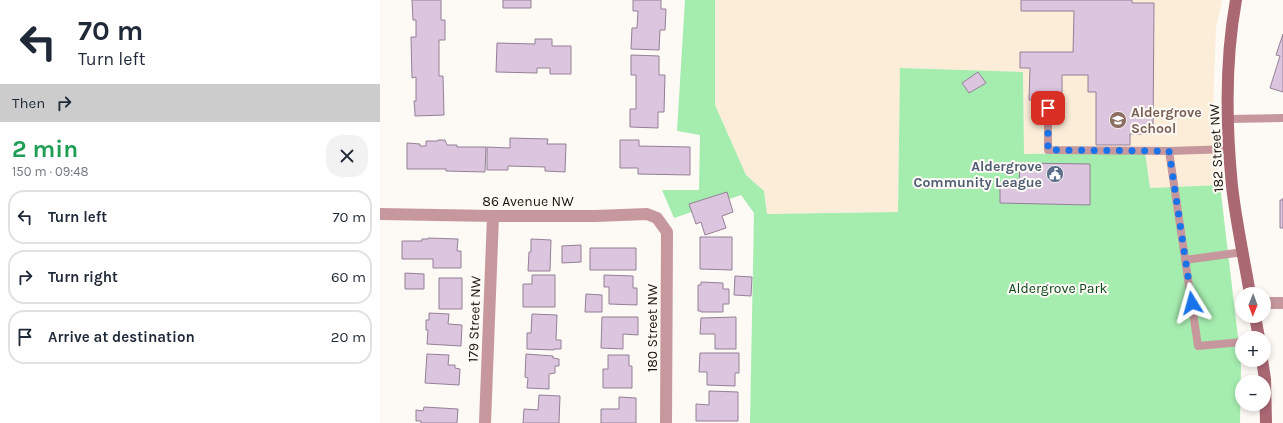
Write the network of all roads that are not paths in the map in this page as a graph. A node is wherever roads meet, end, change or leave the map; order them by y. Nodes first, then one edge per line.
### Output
1 (1236, 0) edge
2 (1048, 108) dead end
3 (1228, 118) junction
4 (1283, 118) edge
5 (1230, 149) junction
6 (1169, 151) junction
7 (380, 214) edge
8 (493, 216) junction
9 (667, 232) joint
10 (1243, 252) junction
11 (1185, 260) junction
12 (1249, 287) edge
13 (1271, 303) edge
14 (1283, 303) edge
15 (1235, 343) edge
16 (1263, 367) edge
17 (485, 423) edge
18 (666, 423) edge
19 (1266, 423) edge

1 - 3 street, 182 Street NW
2 - 6 lane
3 - 4 lane
3 - 5 street, 182 Street NW
5 - 6 lane
5 - 10 street, 182 Street NW
6 - 11 lane
7 - 8 street, 86 Avenue NW
8 - 9 street, 86 Avenue NW
8 - 17 street, 179 Street NW
9 - 18 street, 180 Street NW
10 - 11 lane
10 - 12 street, 182 Street NW
11 - 15 lane
13 - 14 street
16 - 19 street

